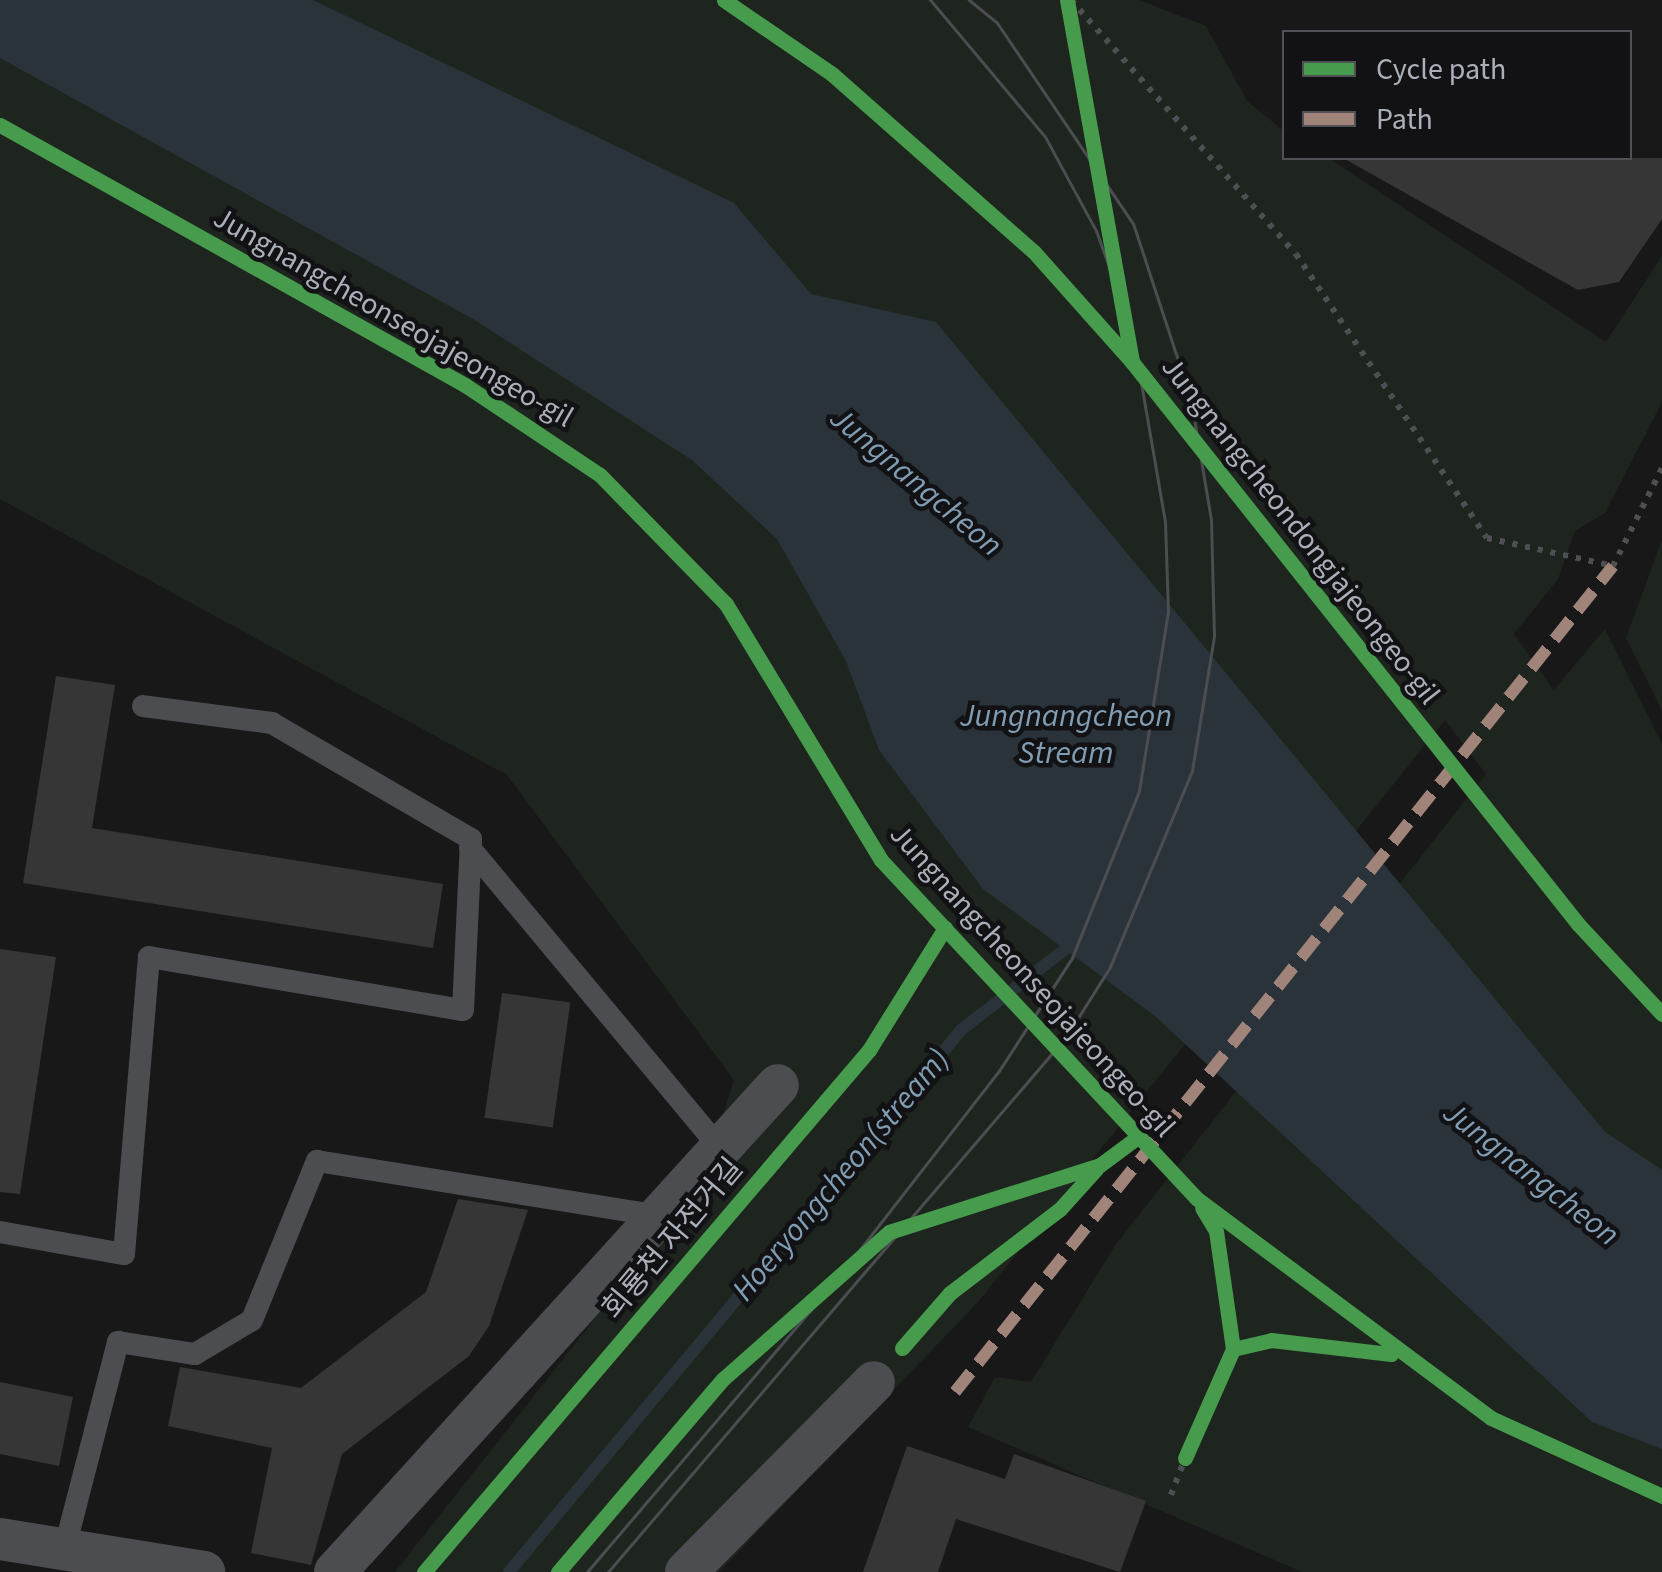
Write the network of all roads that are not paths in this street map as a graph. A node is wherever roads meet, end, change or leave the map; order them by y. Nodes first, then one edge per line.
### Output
1 (143, 706) dead end
2 (470, 848) junction
3 (778, 1084) dead end
4 (721, 1149) junction
5 (662, 1216) junction
6 (0, 1232) edge
7 (874, 1382) dead end
8 (0, 1538) edge
9 (65, 1547) junction
10 (204, 1572) edge
11 (336, 1572) edge
12 (686, 1572) edge

1 - 2 lane
2 - 4 lane
2 - 6 lane
3 - 4 street
4 - 5 street
5 - 9 lane
5 - 11 street
7 - 12 street
8 - 9 street
9 - 10 street

